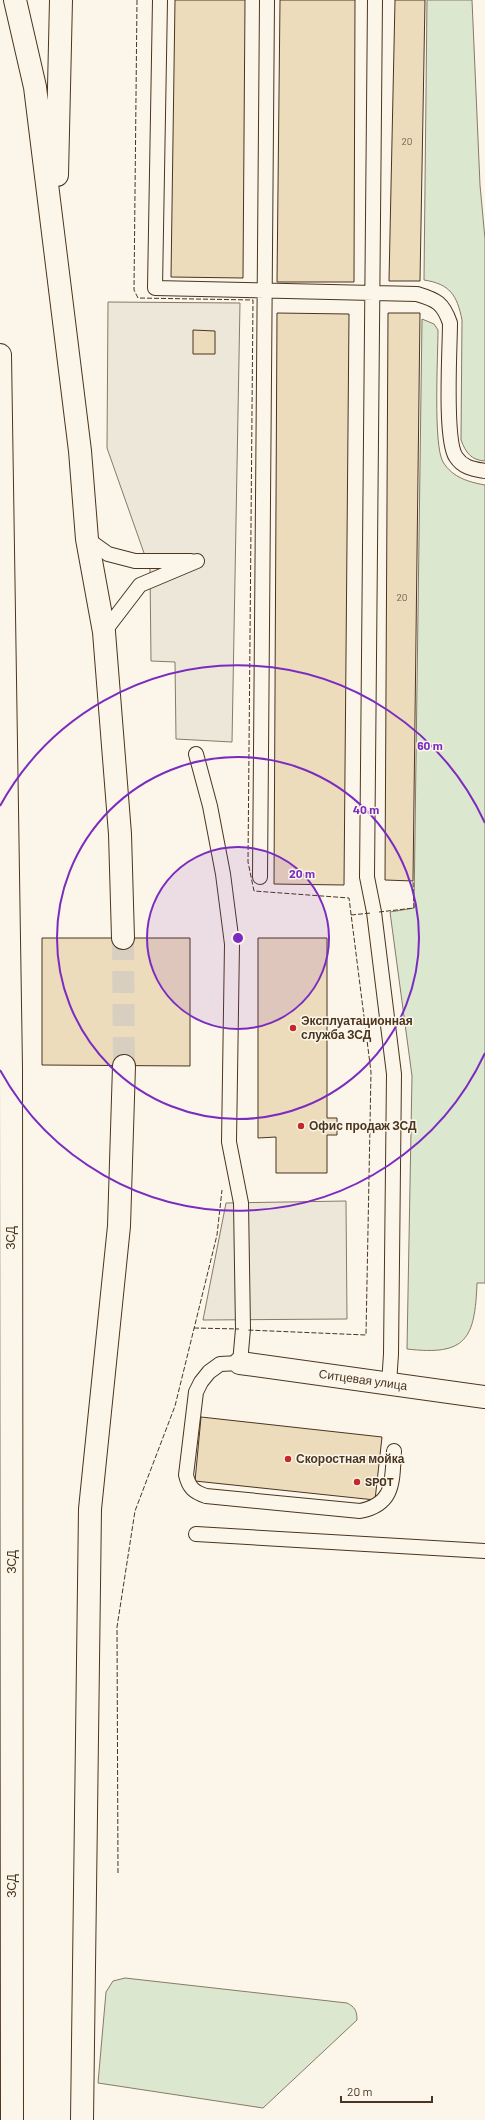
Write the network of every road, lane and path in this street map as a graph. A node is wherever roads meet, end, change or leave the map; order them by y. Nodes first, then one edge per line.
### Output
1 (15, 0) edge
2 (61, 0) edge
3 (160, 0) edge
4 (267, 0) edge
5 (375, 0) edge
6 (56, 246) junction
7 (265, 291) junction
8 (372, 293) junction
9 (0, 355) edge
10 (485, 471) edge
11 (87, 539) junction
12 (104, 632) junction
13 (196, 754) dead end
14 (260, 877) dead end
15 (123, 938) tunnel mouth
16 (124, 1066) tunnel mouth
17 (240, 1363) junction
18 (389, 1384) junction
19 (485, 1397) edge
20 (394, 1451) dead end
21 (196, 1534) dead end
22 (485, 1551) edge
23 (12, 2120) edge
24 (82, 2120) edge

1 - 6 main road
2 - 6 main road
3 - 7 lane
4 - 7 lane
5 - 8 lane
6 - 11 main road
7 - 8 lane
7 - 14 lane
8 - 10 lane
8 - 18 lane
9 - 23 main road, ЗСД
11 - 12 main road
11 - 12 lane
12 - 15 main road
13 - 17 lane
16 - 24 main road
17 - 18 main road, Ситцевая улица
17 - 20 lane
18 - 19 main road, Ситцевая улица
21 - 22 lane

